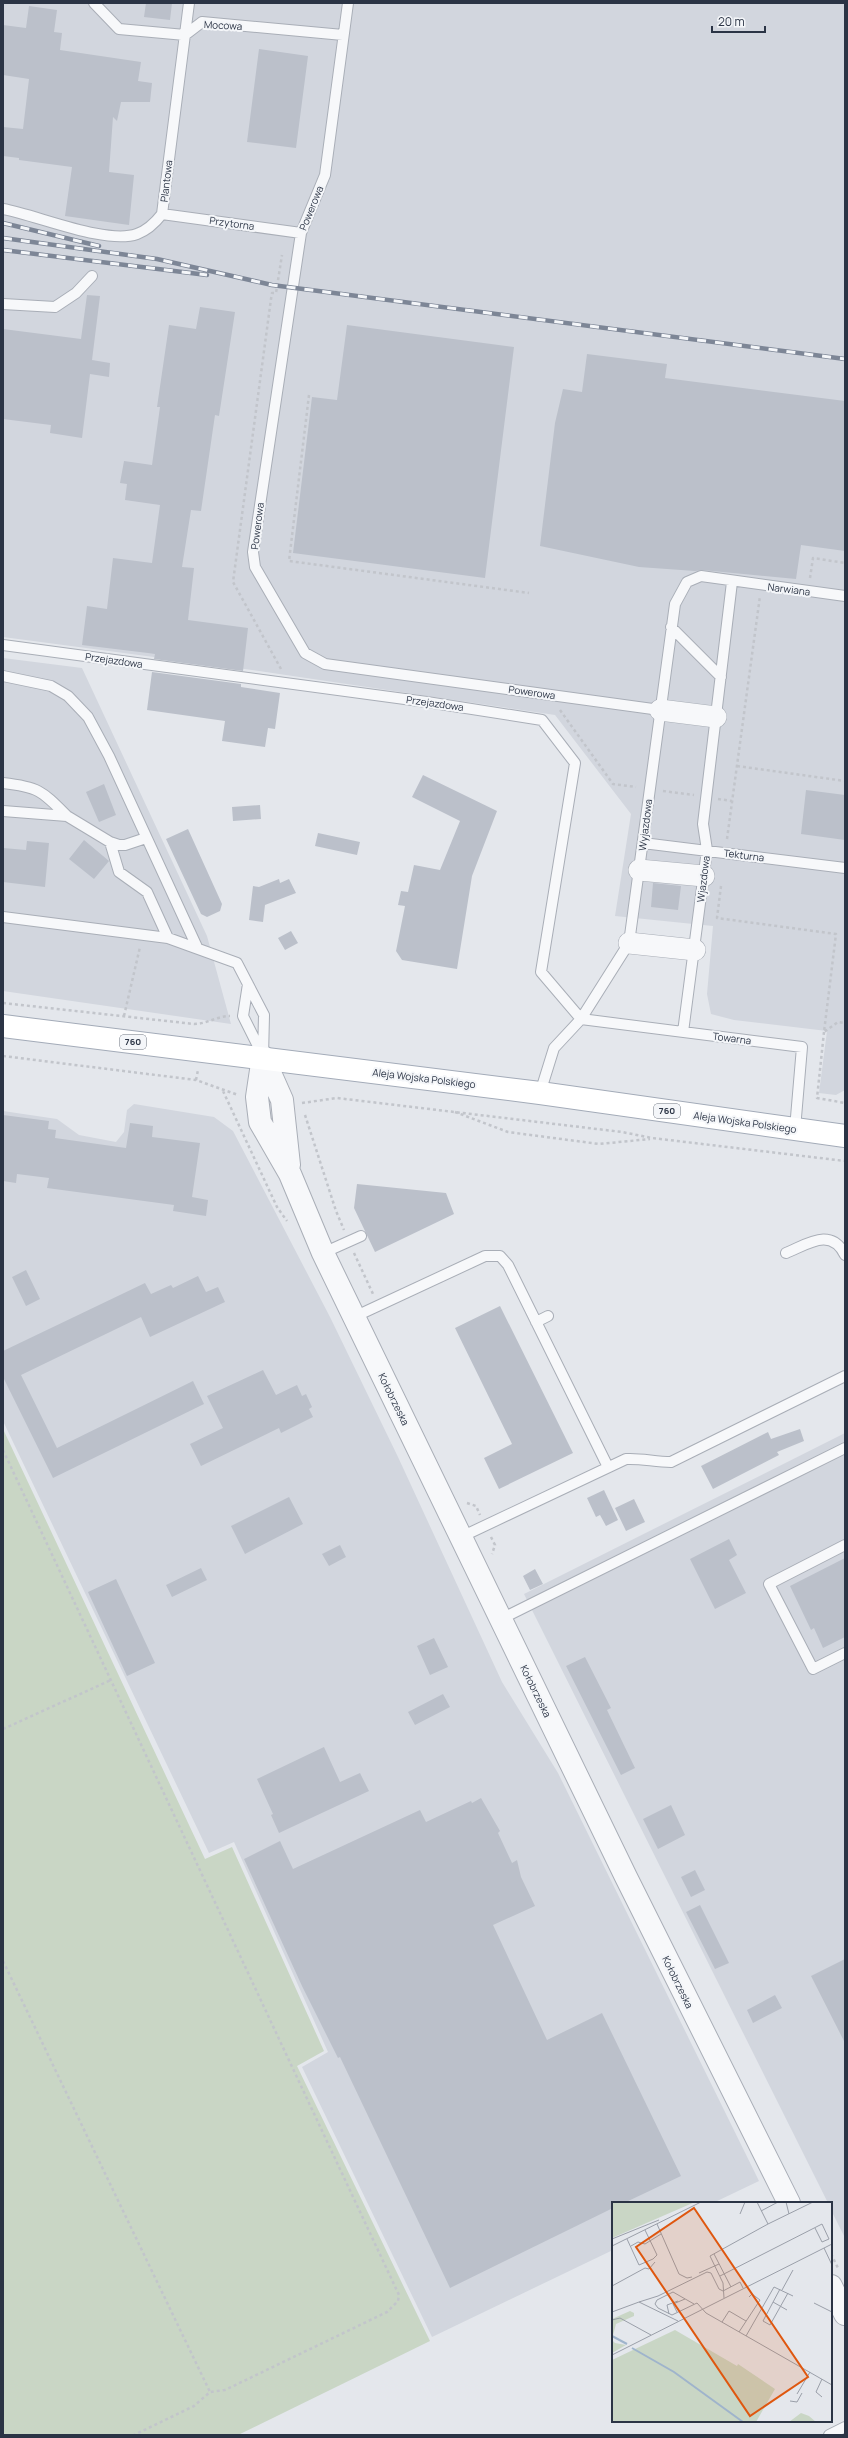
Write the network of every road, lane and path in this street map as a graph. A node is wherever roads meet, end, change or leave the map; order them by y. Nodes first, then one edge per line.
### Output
1 (94, 3) edge
2 (189, 3) edge
3 (348, 3) edge
4 (343, 35) junction
5 (185, 36) junction
6 (3, 209) edge
7 (162, 214) junction
8 (301, 233) junction
9 (282, 255) dead end
10 (92, 276) dead end
11 (3, 304) edge
12 (309, 395) dead end
13 (845, 562) edge
14 (732, 582) junction
15 (810, 583) dead end
16 (761, 586) junction
17 (529, 593) dead end
18 (845, 596) edge
19 (672, 627) junction
20 (3, 645) edge
21 (282, 670) dead end
22 (3, 676) edge
23 (721, 677) junction
24 (552, 708) dead end
25 (660, 710) junction
26 (716, 717) junction
27 (737, 766) junction
28 (845, 781) edge
29 (3, 783) edge
30 (650, 789) junction
31 (706, 797) junction
32 (732, 800) junction
33 (3, 811) edge
34 (67, 816) junction
35 (146, 838) junction
36 (110, 842) junction
37 (643, 843) junction
38 (707, 850) junction
39 (726, 852) junction
40 (845, 868) edge
41 (639, 870) junction
42 (704, 876) junction
43 (3, 917) edge
44 (143, 935) junction
45 (168, 938) junction
46 (629, 944) junction
47 (197, 947) junction
48 (695, 950) junction
49 (248, 984) junction
50 (3, 1004) edge
51 (124, 1016) junction
52 (243, 1016) junction
53 (581, 1018) junction
54 (845, 1023) edge
55 (3, 1026) edge
56 (683, 1032) junction
57 (824, 1032) junction
58 (3, 1056) edge
59 (263, 1057) junction
60 (540, 1093) junction
61 (232, 1094) dead end
62 (845, 1103) edge
63 (451, 1110) junction
64 (795, 1129) junction
65 (845, 1136) edge
66 (652, 1138) junction
67 (845, 1155) edge
68 (844, 1161) edge
69 (361, 1236) dead end
70 (350, 1242) junction
71 (323, 1253) junction
72 (786, 1253) dead end
73 (845, 1255) edge
74 (378, 1306) junction
75 (548, 1316) dead end
76 (354, 1317) junction
77 (536, 1322) junction
78 (845, 1376) edge
79 (845, 1448) edge
80 (3, 1450) edge
81 (608, 1467) junction
82 (464, 1499) dead end
83 (485, 1525) junction
84 (461, 1536) junction
85 (845, 1545) edge
86 (493, 1558) dead end
87 (501, 1619) junction
88 (845, 1652) edge
89 (111, 1680) junction
90 (3, 1730) edge
91 (3, 1961) edge
92 (788, 2202) edge
93 (832, 2288) edge
94 (845, 2314) edge
95 (210, 2392) junction
96 (845, 2427) edge
97 (134, 2435) edge
98 (829, 2435) edge

1 - 5 lane
2 - 5 lane, Plantowa
3 - 4 lane, Powerowa
4 - 5 lane, Mocowa
4 - 8 lane, Powerowa
5 - 7 lane, Plantowa
6 - 7 lane, Plantowa
7 - 8 lane, Przytorna
8 - 25 lane, Powerowa
9 - 21 path
10 - 11 lane
12 - 17 path
13 - 15 path
14 - 16 lane, Narwiana
14 - 19 lane, Wyjazdowa
14 - 23 lane, Wjazdowa
16 - 18 lane, Narwiana
16 - 27 path
19 - 23 lane
19 - 25 lane, Wyjazdowa
20 - 53 lane, Przejazdowa
22 - 35 lane
23 - 26 lane, Wjazdowa
24 - 30 path
25 - 26 street, Powerowa
25 - 30 lane, Wyjazdowa
26 - 31 lane, Wjazdowa
27 - 28 path
27 - 32 path
29 - 34 lane
30 - 31 path
30 - 37 lane, Wyjazdowa
31 - 32 path
31 - 38 lane, Wjazdowa
32 - 39 path
33 - 34 lane
34 - 36 lane
35 - 36 lane
35 - 47 lane
36 - 45 lane
37 - 38 lane, Tekturna
37 - 41 lane, Wyjazdowa
38 - 39 lane, Tekturna
38 - 42 lane, Wjazdowa
39 - 40 lane, Tekturna
39 - 57 path
41 - 42 street
41 - 46 lane, Wyjazdowa
42 - 48 lane, Wjazdowa
43 - 44 lane
44 - 45 lane
44 - 51 path
45 - 47 lane
46 - 48 street
46 - 53 lane, Wyjazdowa
47 - 49 lane
48 - 56 lane, Wjazdowa
49 - 52 lane
49 - 59 lane
50 - 51 path
51 - 52 path
52 - 59 lane
53 - 56 lane, Towarna
53 - 60 lane, Wyjazdowa
54 - 57 path
55 - 59 main road, Aleja Wojska Polskiego / 760
56 - 64 lane, Towarna
57 - 62 path
58 - 61 path
59 - 60 main road, Aleja Wojska Polskiego / 760
59 - 71 street, Kołobrzeska
60 - 64 main road, Aleja Wojska Polskiego / 760
63 - 66 path
63 - 66 path
63 - 70 path
64 - 65 main road, Aleja Wojska Polskiego / 760
66 - 68 path
67 - 68 path
69 - 70 lane
70 - 71 lane
70 - 74 path
71 - 76 street, Kołobrzeska
72 - 73 lane
74 - 76 lane
74 - 77 lane
75 - 77 lane
76 - 84 street, Kołobrzeska
77 - 81 lane
78 - 81 lane
79 - 87 lane
80 - 89 path
81 - 83 lane
82 - 83 path
83 - 84 lane
83 - 86 path
84 - 87 street, Kołobrzeska
85 - 88 lane
87 - 92 street, Kołobrzeska
89 - 90 path
89 - 95 path
91 - 95 path
93 - 94 street
95 - 97 path
96 - 98 lane

